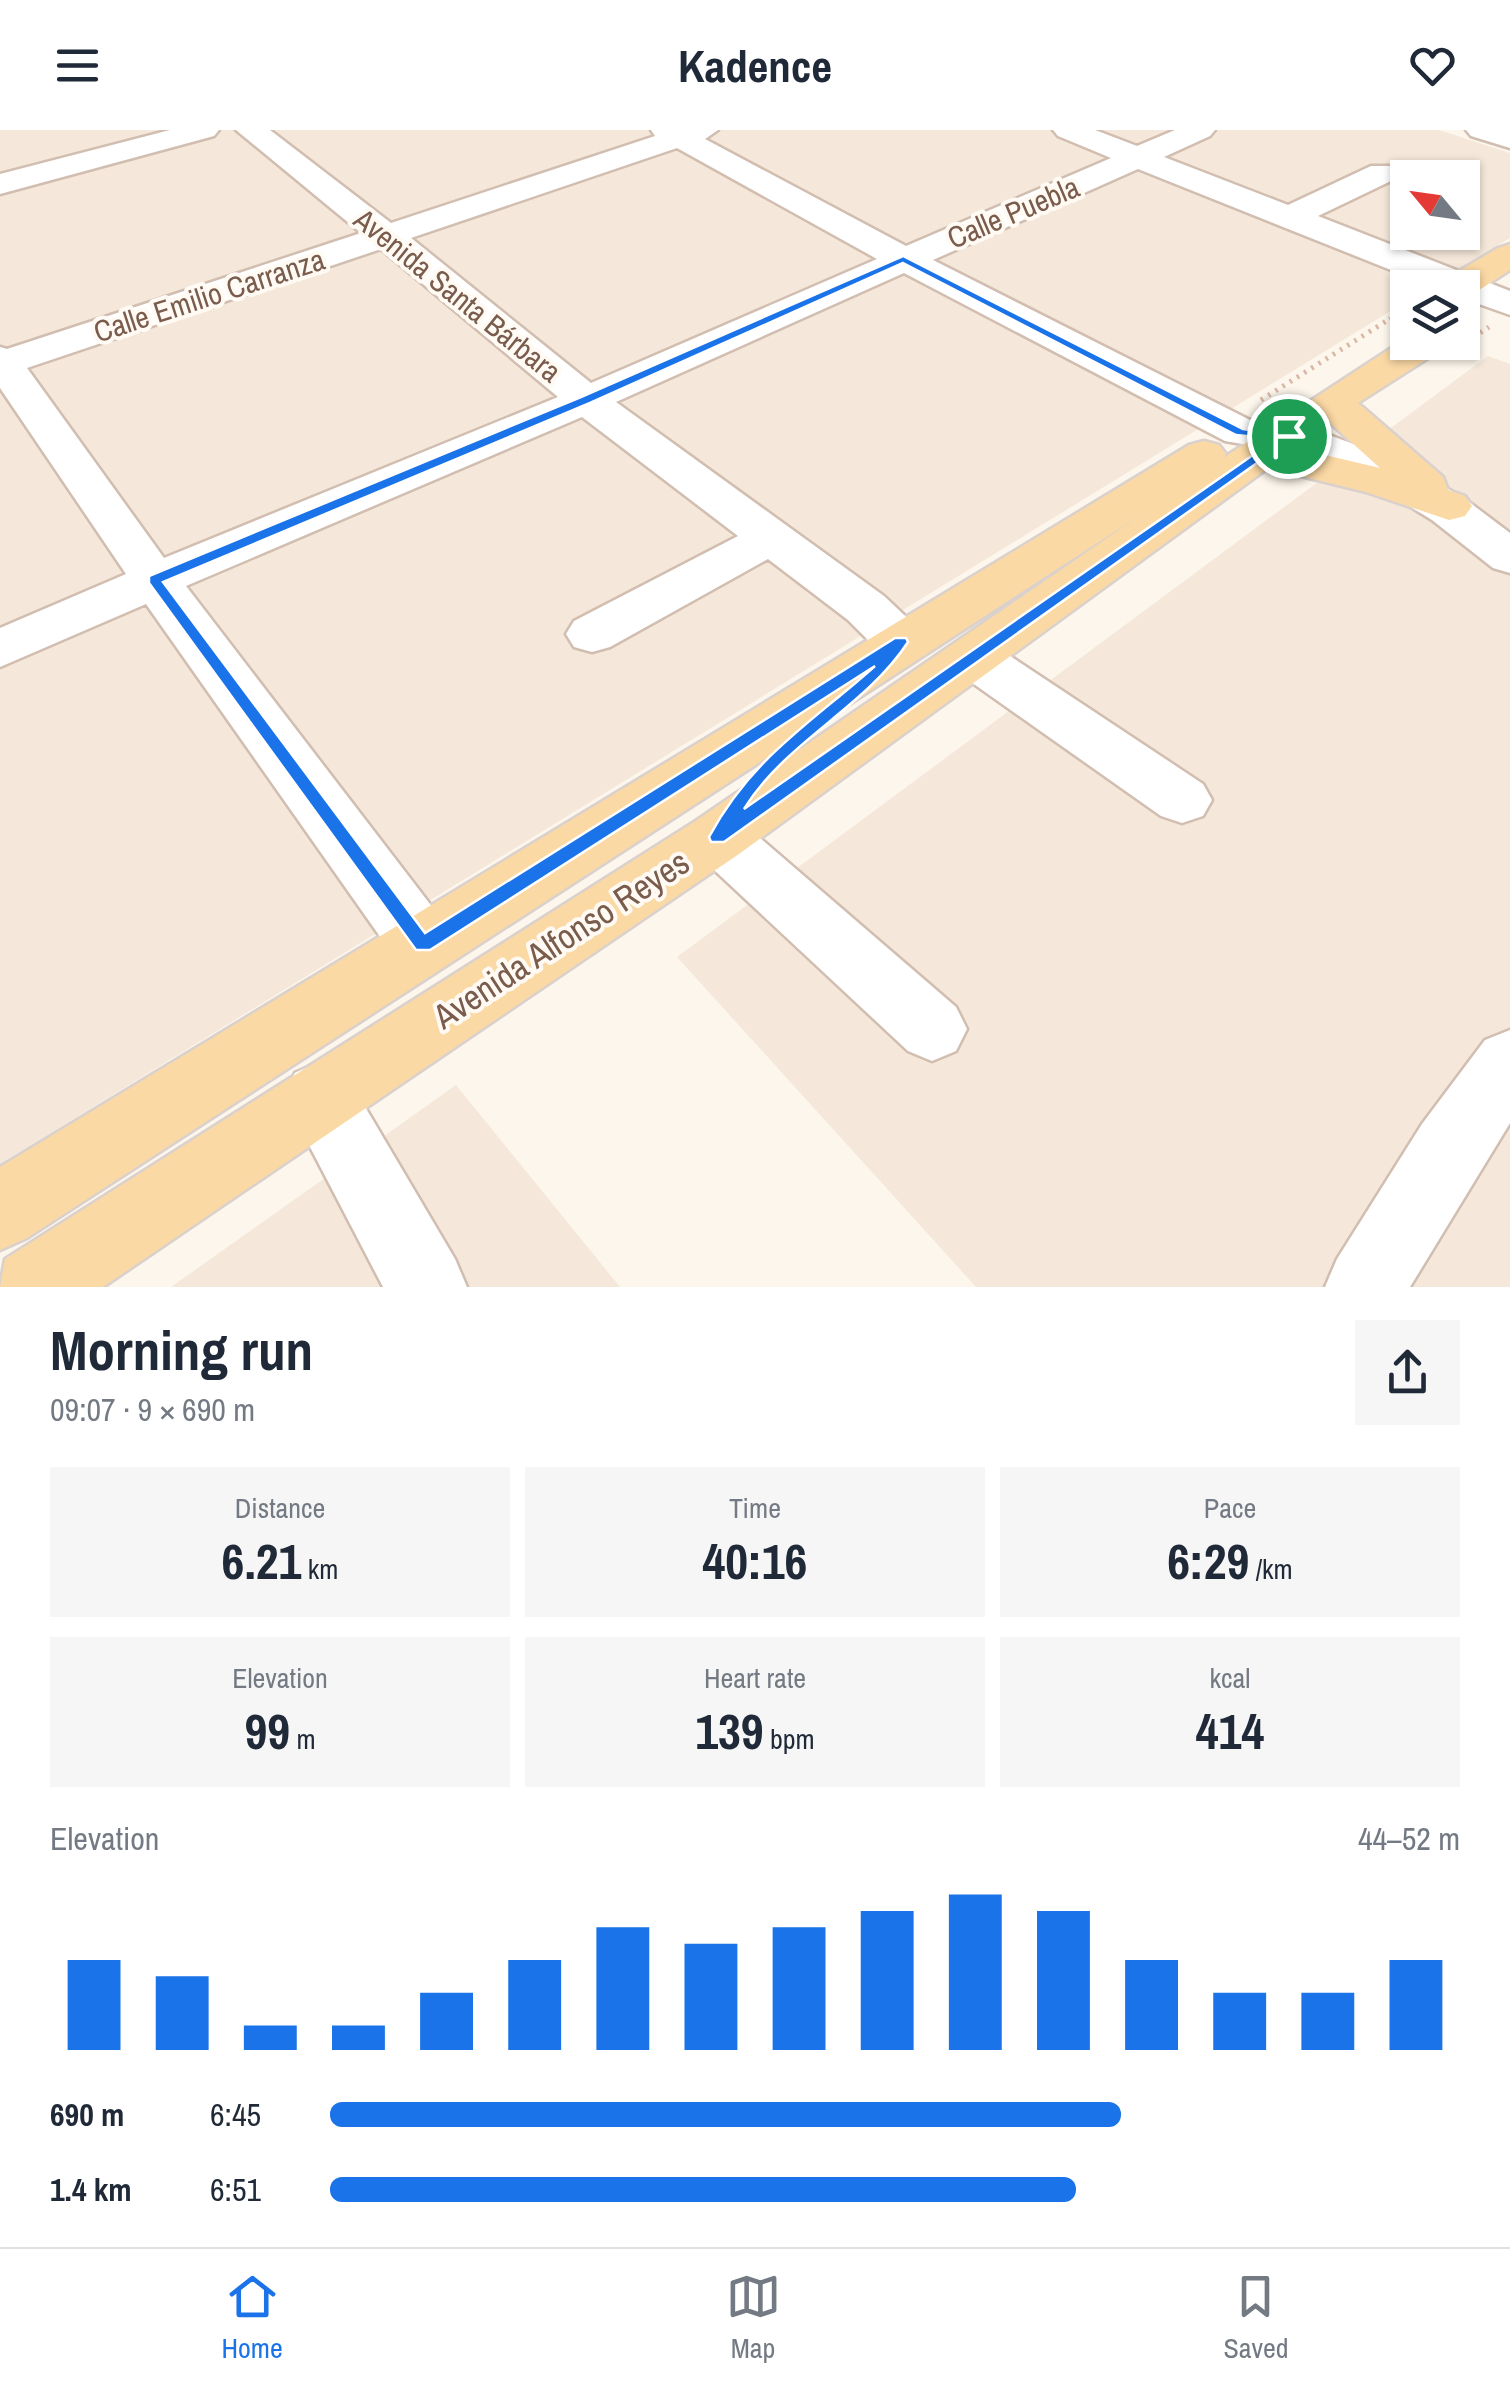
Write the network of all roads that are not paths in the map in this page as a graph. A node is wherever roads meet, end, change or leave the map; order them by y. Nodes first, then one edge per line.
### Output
1 (204, 130) edge
2 (251, 130) edge
3 (1068, 130) edge
4 (1200, 130) edge
5 (1481, 130) edge
6 (683, 132) edge
7 (1510, 139) edge
8 (1138, 157) junction
9 (1382, 173) dead end
10 (0, 184) edge
11 (1290, 218) junction
12 (388, 236) junction
13 (1510, 254) edge
14 (903, 259) junction
15 (1483, 297) edge
16 (1390, 336) edge
17 (1398, 360) edge
18 (1, 362) edge
19 (586, 400) junction
20 (1332, 402) junction
21 (1264, 441) junction
22 (1450, 506) junction
23 (770, 538) junction
24 (1510, 557) edge
25 (154, 580) junction
26 (592, 634) dead end
27 (900, 642) junction
28 (0, 649) edge
29 (974, 657) junction
30 (1182, 800) dead end
31 (718, 837) junction
32 (423, 944) junction
33 (932, 1029) dead end
34 (1510, 1063) edge
35 (320, 1097) junction
36 (0, 1211) edge
37 (33, 1287) edge
38 (427, 1287) edge
39 (1365, 1287) edge

1 - 10 street
2 - 12 street, Avenida Santa Bárbara
3 - 8 street
4 - 8 street, Calle Puebla
5 - 7 street
6 - 12 street, Calle Emilio Carranza
6 - 14 street
8 - 11 street
8 - 14 street, Calle Puebla
9 - 11 street
11 - 15 street
12 - 18 street, Calle Emilio Carranza
12 - 19 street, Avenida Santa Bárbara
13 - 15 main road
14 - 19 street, Calle Puebla
14 - 21 street
16 - 21 main road, Avenida Alfonso Reyes
17 - 20 main road, Avenida Alfonso Reyes
18 - 25 street
19 - 23 street, Avenida Santa Bárbara
19 - 25 street, Calle Puebla
20 - 21 main road, Avenida Alfonso Reyes
20 - 22 main road
21 - 22 main road
21 - 27 main road, Avenida Alfonso Reyes
21 - 29 main road, Avenida Alfonso Reyes
22 - 24 street
23 - 26 street
23 - 27 street, Avenida Santa Bárbara
25 - 28 street, Calle Puebla
25 - 32 street
27 - 31 main road
27 - 32 main road, Avenida Alfonso Reyes
29 - 30 street
29 - 31 main road, Avenida Alfonso Reyes
31 - 33 street
31 - 35 main road, Avenida Alfonso Reyes
32 - 36 main road, Avenida Alfonso Reyes
34 - 39 street
35 - 37 main road, Avenida Alfonso Reyes
35 - 38 street

